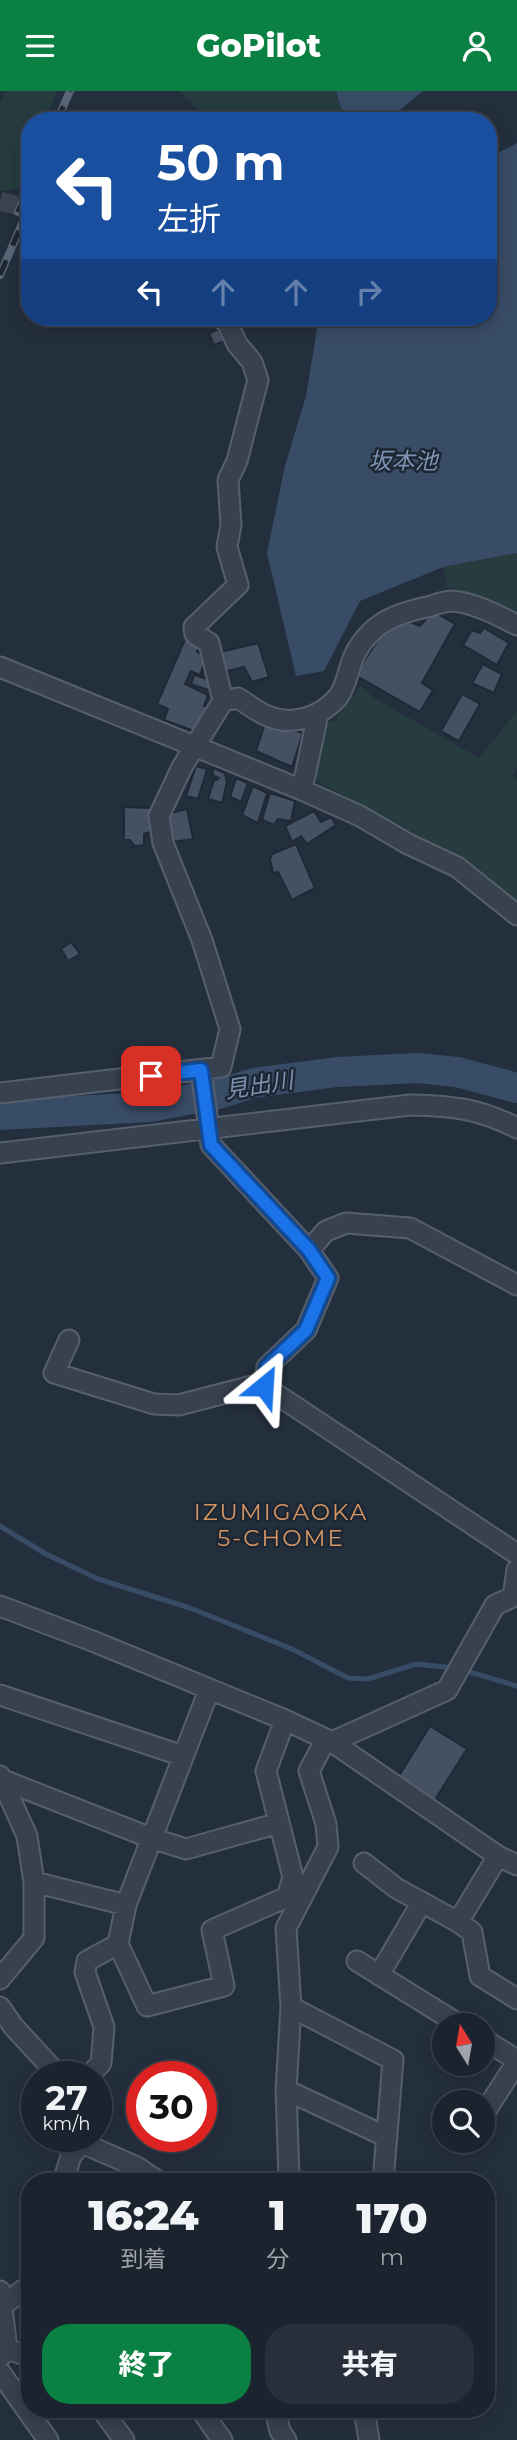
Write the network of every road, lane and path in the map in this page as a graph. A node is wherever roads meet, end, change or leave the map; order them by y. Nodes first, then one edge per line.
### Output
1 (229, 326) edge
2 (517, 625) edge
3 (0, 667) edge
4 (223, 701) junction
5 (318, 714) junction
6 (196, 747) junction
7 (302, 790) junction
8 (517, 915) edge
9 (201, 1070) junction
10 (0, 1093) edge
11 (517, 1128) edge
12 (208, 1129) junction
13 (0, 1153) edge
14 (309, 1250) junction
15 (517, 1285) edge
16 (69, 1340) dead end
17 (264, 1386) junction
18 (515, 1549) edge
19 (517, 1570) edge
20 (515, 1598) edge
21 (0, 1607) edge
22 (209, 1690) junction
23 (0, 1695) edge
24 (285, 1720) junction
25 (329, 1741) junction
26 (183, 1756) junction
27 (2, 1778) edge
28 (279, 1823) junction
29 (151, 1839) junction
30 (498, 1856) junction
31 (364, 1863) dead end
32 (517, 1865) edge
33 (34, 1882) junction
34 (422, 1902) junction
35 (126, 1905) junction
36 (458, 1922) junction
37 (118, 1944) junction
38 (358, 1961) dead end
39 (379, 1975) junction
40 (0, 1979) edge
41 (517, 1999) edge
42 (0, 2007) edge
43 (291, 2007) junction
44 (441, 2013) edge
45 (495, 2047) edge
46 (45, 2061) edge
47 (101, 2061) edge
48 (517, 2061) edge
49 (286, 2090) junction
50 (495, 2096) edge
51 (387, 2137) junction
52 (74, 2152) edge
53 (106, 2152) edge
54 (66, 2173) edge
55 (146, 2173) edge
56 (289, 2173) edge
57 (384, 2173) edge
58 (21, 2293) edge
59 (2, 2309) edge
60 (4, 2353) edge
61 (0, 2372) edge
62 (21, 2402) edge
63 (32, 2418) edge
64 (108, 2418) edge
65 (207, 2418) edge
66 (277, 2418) edge
67 (365, 2418) edge
68 (48, 2440) edge
69 (124, 2440) edge
70 (222, 2440) edge
71 (286, 2440) edge
72 (369, 2440) edge

1 - 4 street
2 - 5 street
3 - 6 street
4 - 5 street
4 - 6 street
5 - 7 street
6 - 7 street
6 - 9 street
7 - 8 street
9 - 10 street
9 - 12 street
11 - 12 street
12 - 13 street
12 - 14 street
14 - 15 street
14 - 17 street
16 - 17 street
17 - 18 street
19 - 20 street
20 - 25 street
21 - 22 street
22 - 24 street
22 - 26 street
23 - 26 street
24 - 25 street
24 - 28 street
25 - 30 street
25 - 43 street
26 - 29 street
27 - 29 street
27 - 33 street
28 - 29 street
28 - 37 street
29 - 35 street
30 - 32 street
30 - 36 street
31 - 34 street
33 - 35 street
33 - 40 street
34 - 36 street
34 - 39 street
35 - 37 street
36 - 41 street
37 - 47 street
38 - 39 street
39 - 44 street
42 - 46 street
43 - 49 street
43 - 51 street
45 - 48 street
48 - 50 street
49 - 51 street
49 - 56 street
51 - 57 street
52 - 54 street
53 - 55 street
58 - 59 street
59 - 60 street
61 - 62 street
63 - 68 street
64 - 69 street
65 - 70 street
66 - 71 street
67 - 72 street

